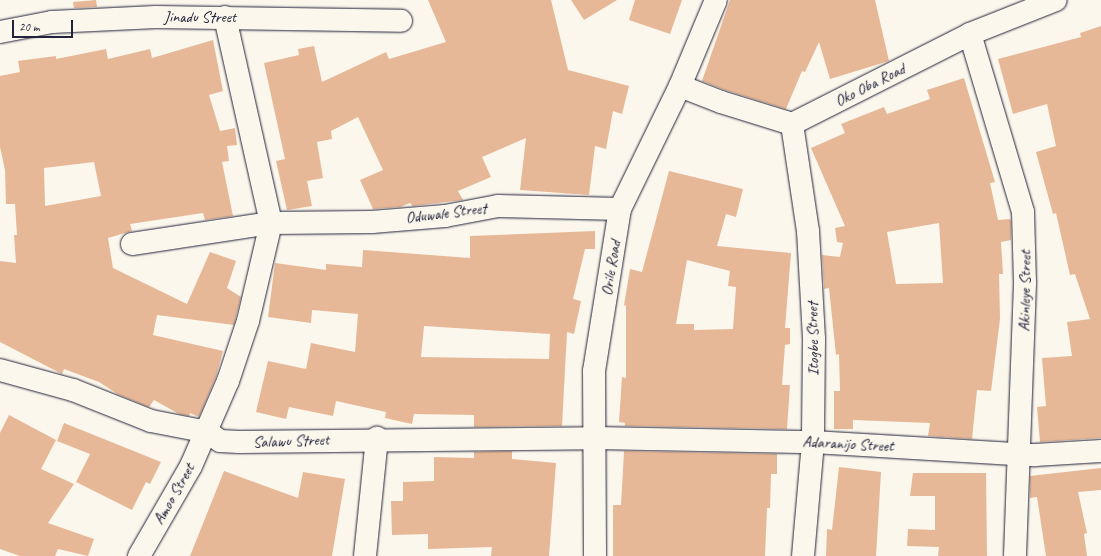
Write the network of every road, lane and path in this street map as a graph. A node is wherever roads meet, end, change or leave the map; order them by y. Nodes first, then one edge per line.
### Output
1 (716, 0) edge
2 (1056, 0) edge
3 (225, 17) junction
4 (401, 21) dead end
5 (0, 32) edge
6 (970, 34) junction
7 (680, 86) junction
8 (792, 124) junction
9 (620, 209) junction
10 (271, 223) junction
11 (132, 244) dead end
12 (0, 370) edge
13 (208, 432) junction
14 (377, 438) junction
15 (595, 438) junction
16 (813, 442) junction
17 (1101, 451) edge
18 (1021, 453) junction
19 (139, 556) edge
20 (365, 556) edge
21 (595, 556) edge
22 (803, 556) edge
23 (1015, 556) edge

1 - 7 street, Orile Road
2 - 6 street, Oko Oba Road
3 - 4 street, Jinadu Street
3 - 5 street, Jinadu Street
3 - 10 street
6 - 8 street, Oko Oba Road
6 - 18 street, Akinleye Street
7 - 8 street
7 - 9 street, Orile Road
8 - 16 street, Itogbe Street
9 - 10 street, Oduwale Street
9 - 15 street, Orile Road
10 - 11 street, Oduwale Street
10 - 13 street, Amoo Street
12 - 13 street, Salawu Street
13 - 14 street, Salawu Street
13 - 19 street, Amoo Street
14 - 15 street, Salawu Street
14 - 20 street
15 - 16 street, Adaranijo Street
15 - 21 street, Orile Road
16 - 18 street, Adaranijo Street
16 - 22 street, Itogbe Street
17 - 18 street, Adaranijo Street
18 - 23 street, Akinleye Street

